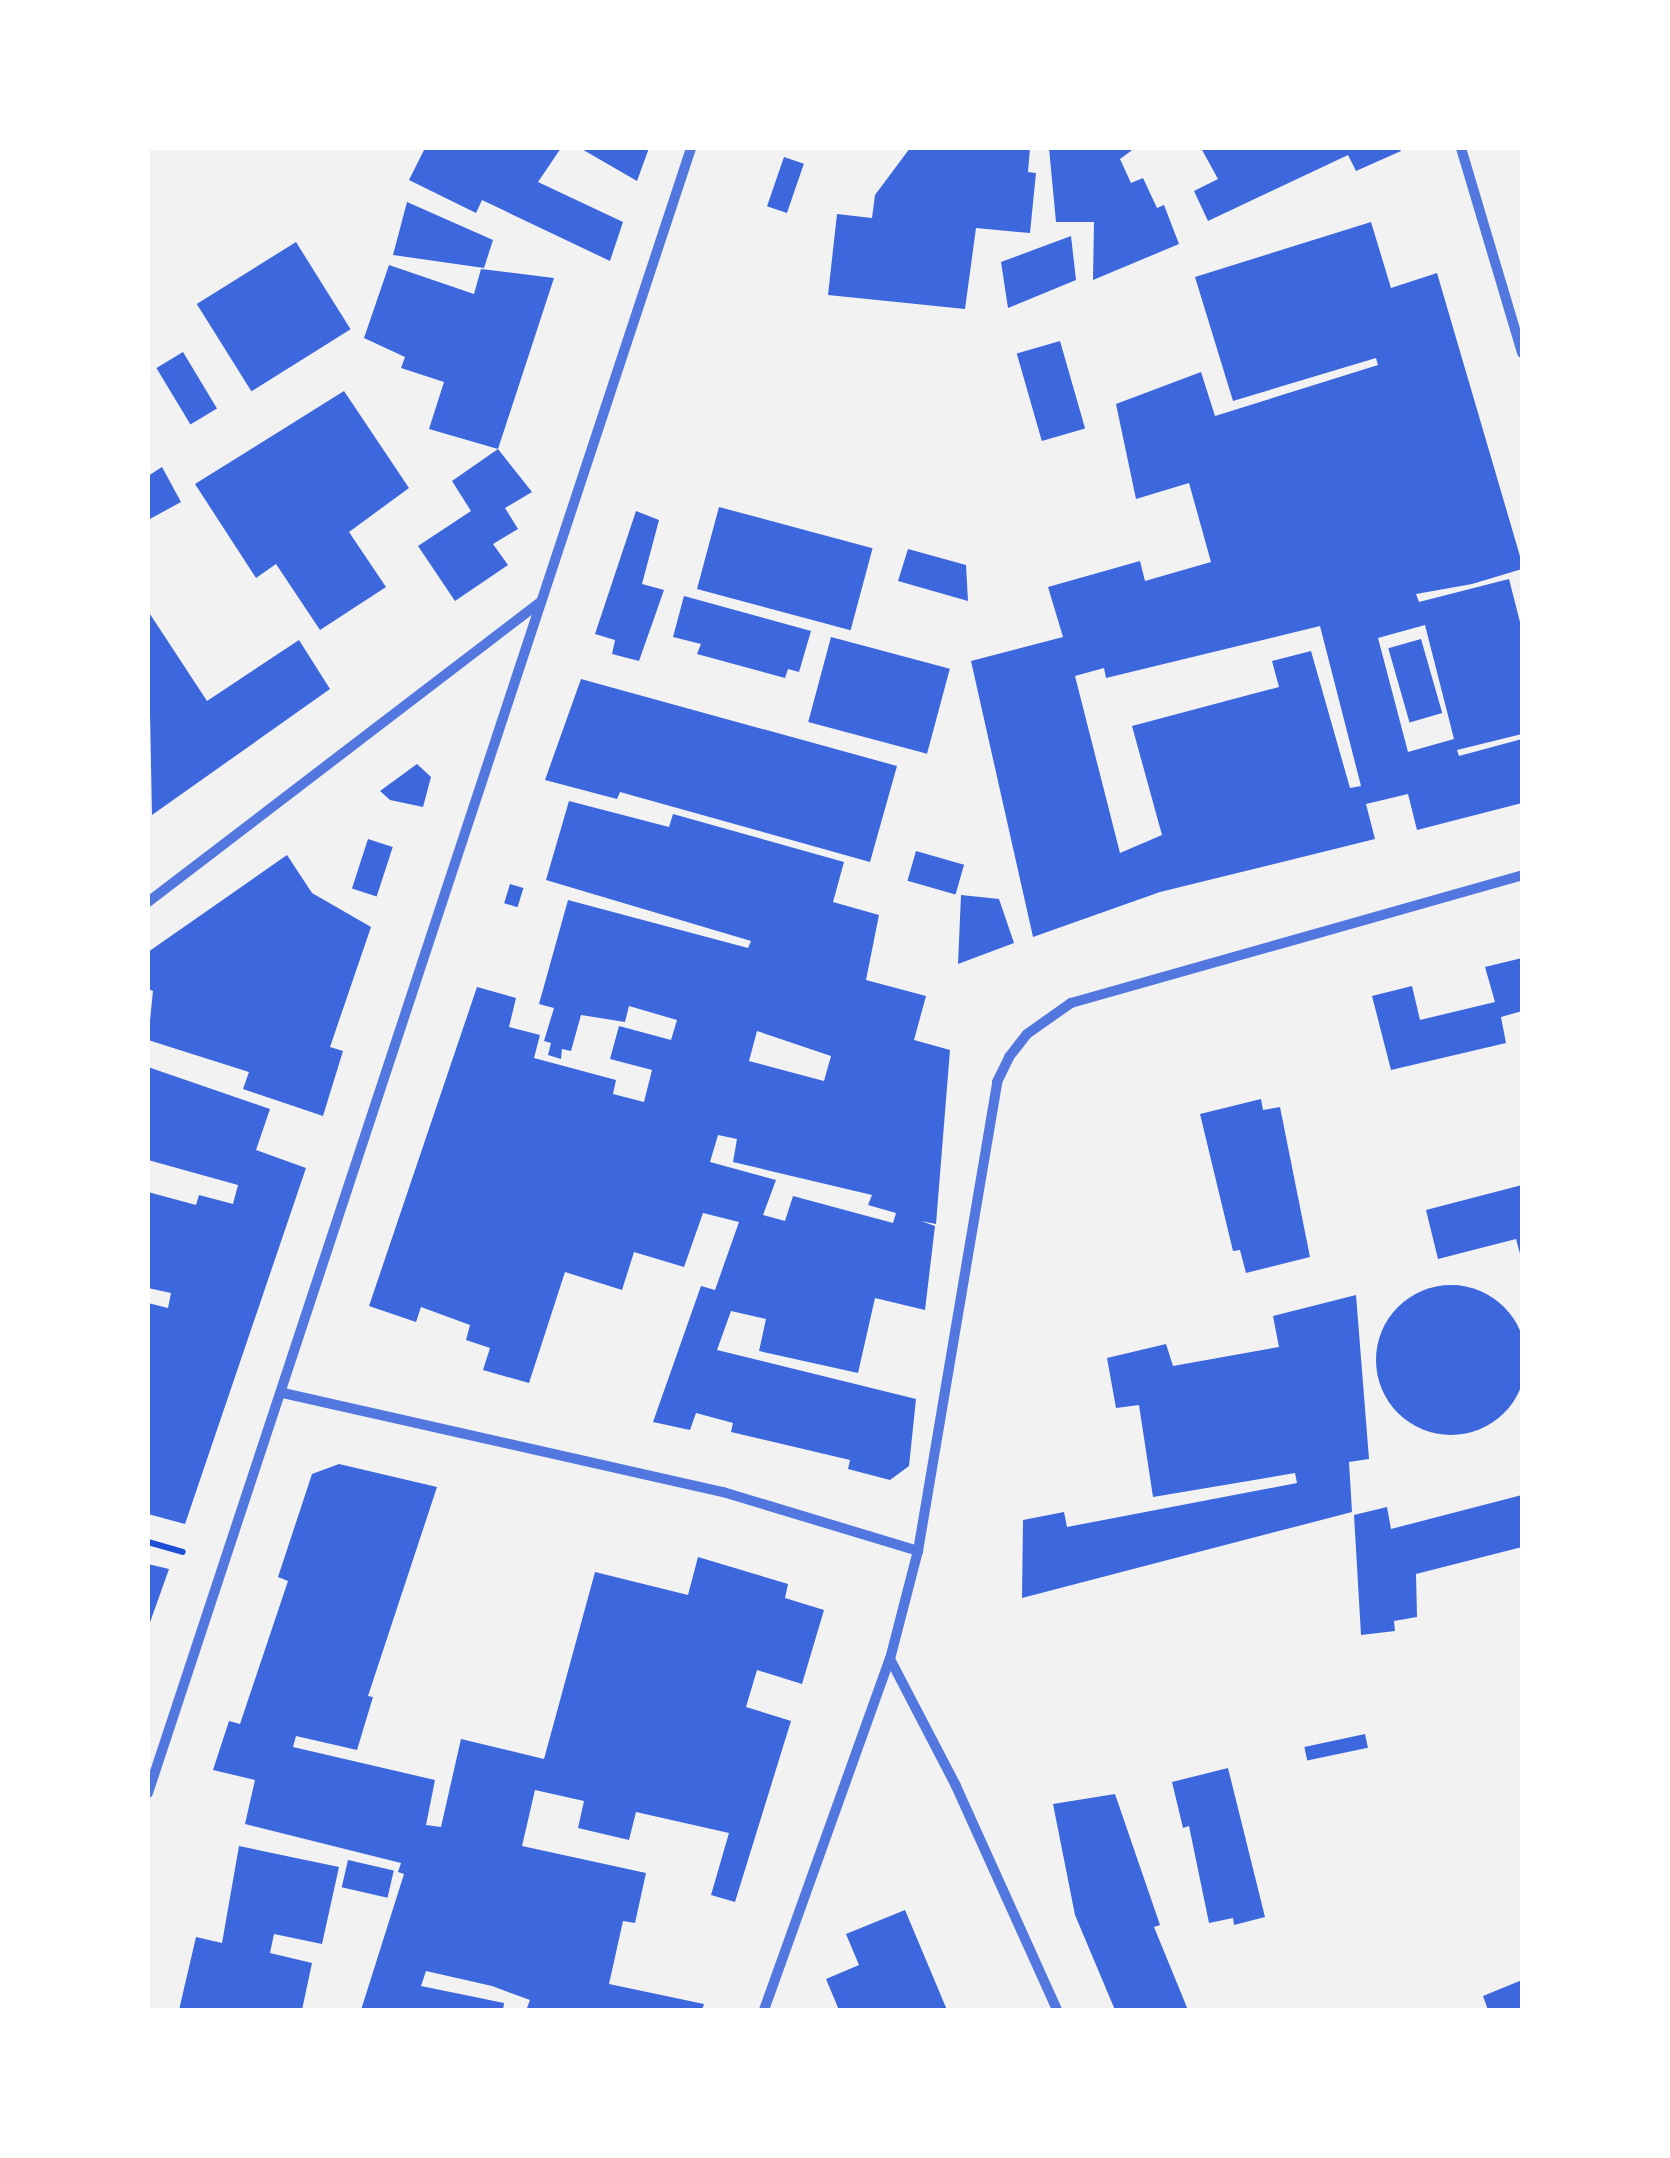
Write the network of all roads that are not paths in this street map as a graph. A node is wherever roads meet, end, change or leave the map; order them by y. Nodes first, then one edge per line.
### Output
1 (691, 148) edge
2 (1460, 148) edge
3 (1522, 353) edge
4 (541, 601) junction
5 (1522, 875) edge
6 (148, 902) edge
7 (283, 1393) junction
8 (918, 1551) junction
9 (890, 1658) junction
10 (148, 1793) edge
11 (764, 2010) edge
12 (1057, 2010) edge

1 - 4 street
2 - 3 street
4 - 6 street
4 - 7 street
5 - 8 street
7 - 8 street
7 - 10 street
8 - 9 street
9 - 11 street
9 - 12 street

